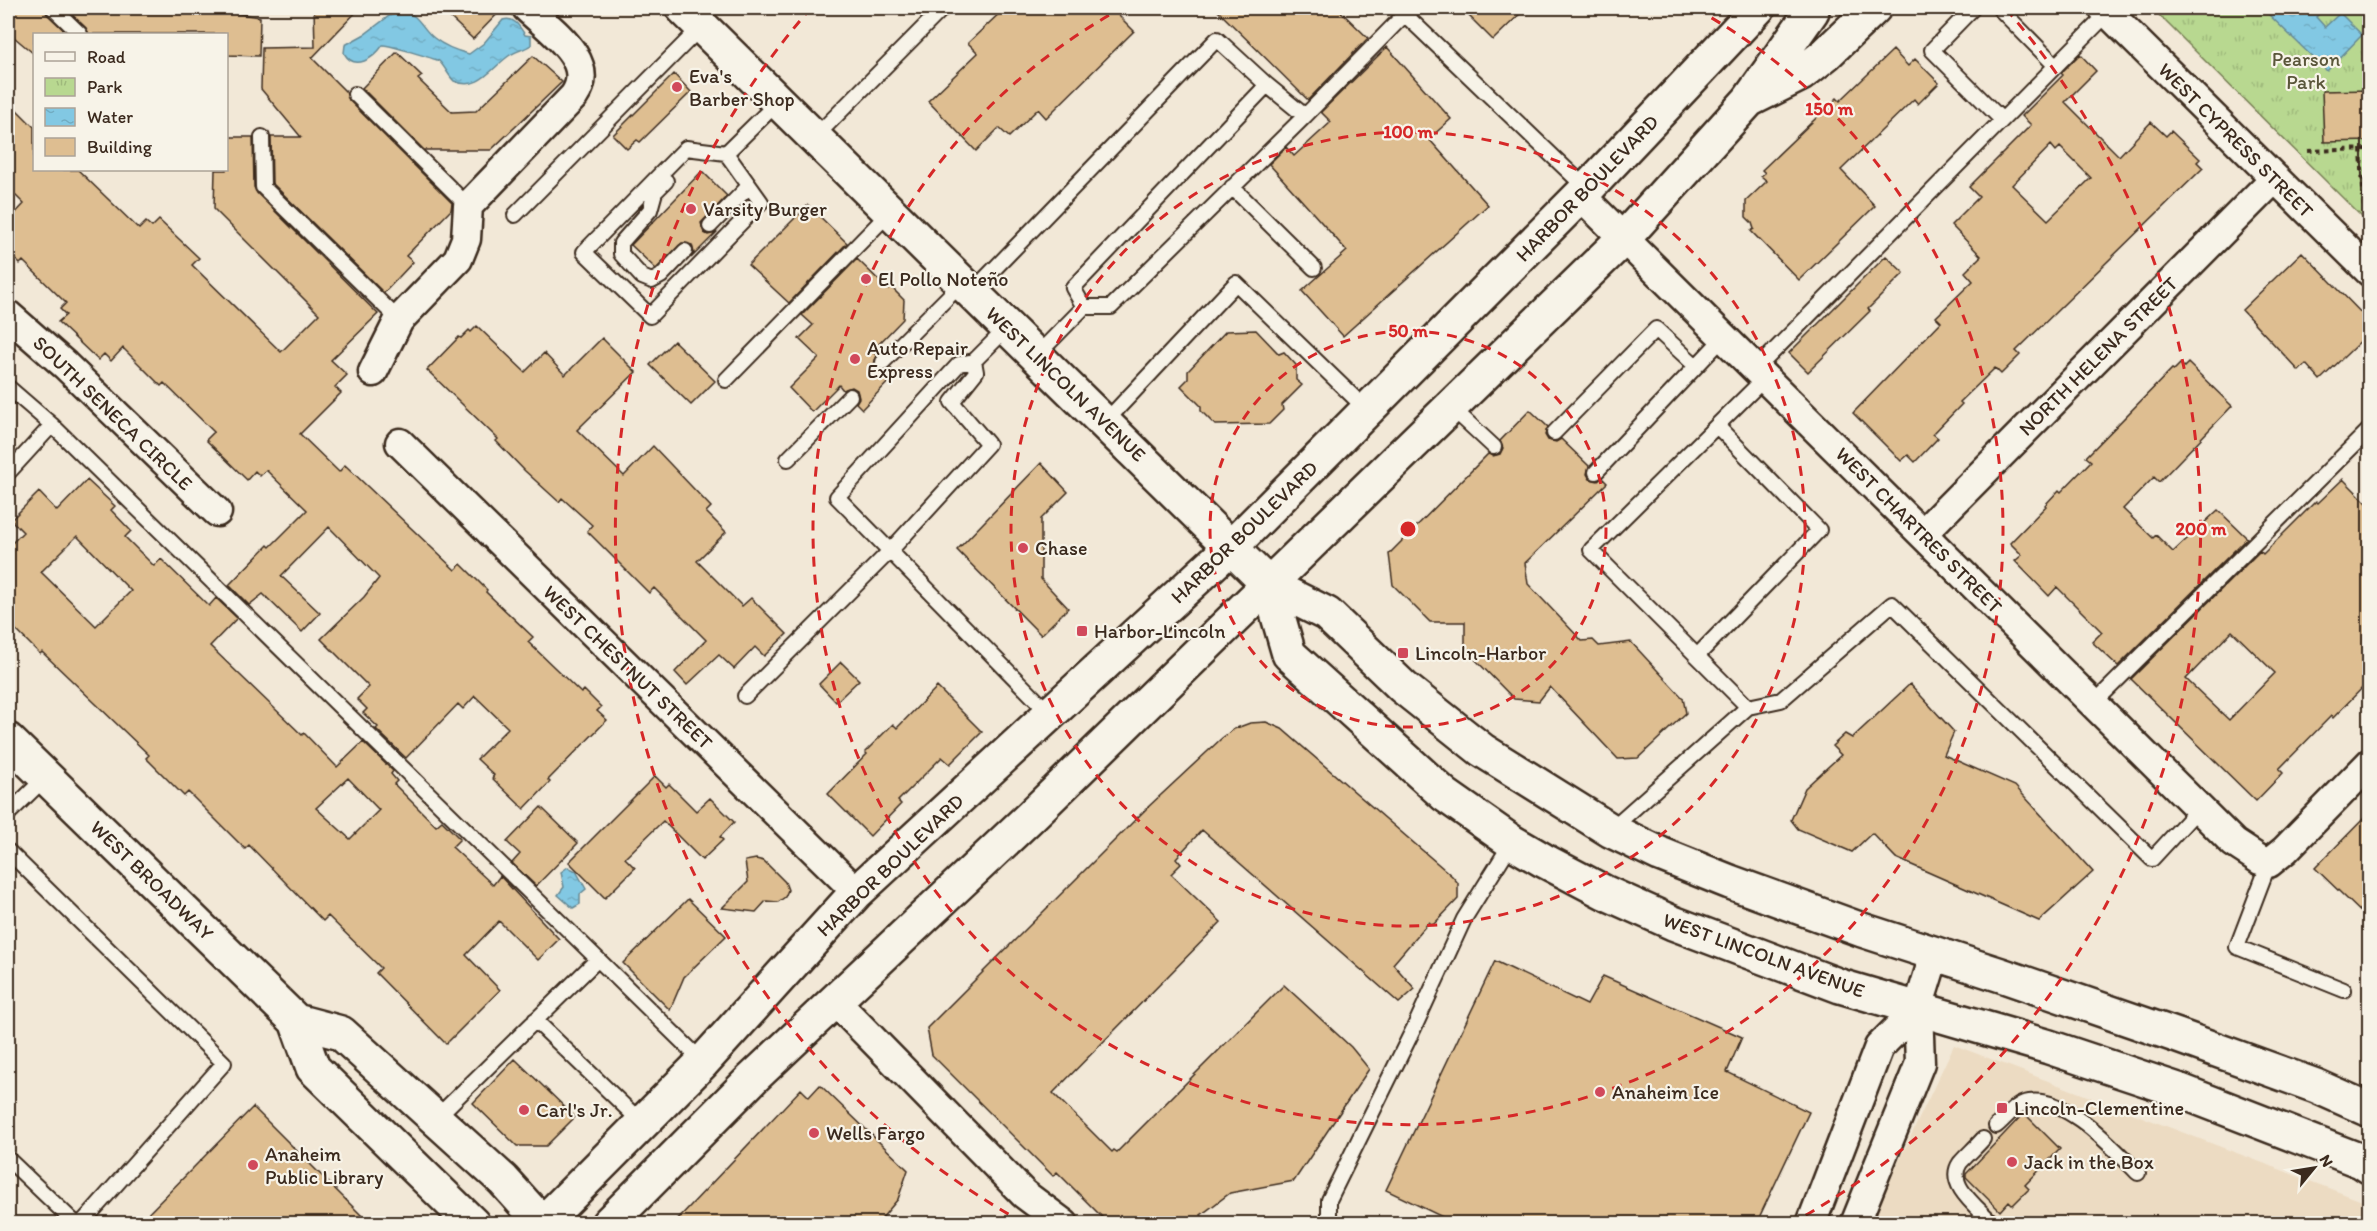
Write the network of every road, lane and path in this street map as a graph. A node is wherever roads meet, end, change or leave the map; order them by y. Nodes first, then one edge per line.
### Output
1 (53, 8) edge
2 (532, 8) edge
3 (944, 8) edge
4 (1758, 8) edge
5 (1812, 8) edge
6 (1874, 8) edge
7 (1973, 8) edge
8 (1999, 8) edge
9 (2105, 10) edge
10 (1402, 11) edge
11 (685, 13) edge
12 (79, 33) edge
13 (2056, 66) junction
14 (1267, 85) junction
15 (355, 94) dead end
16 (1749, 100) junction
17 (778, 102) junction
18 (1305, 116) junction
19 (2002, 120) junction
20 (262, 137) dead end
21 (814, 138) junction
22 (2361, 149) junction
23 (2370, 149) edge
24 (698, 150) junction
25 (2308, 152) dead end
26 (726, 153) junction
27 (2274, 179) junction
28 (749, 186) junction
29 (1232, 187) junction
30 (1583, 192) junction
31 (2370, 202) edge
32 (468, 206) junction
33 (891, 211) junction
34 (515, 214) dead end
35 (711, 226) dead end
36 (1624, 238) junction
37 (685, 252) dead end
38 (1314, 268) dead end
39 (2370, 272) edge
40 (966, 288) junction
41 (1084, 307) junction
42 (8, 315) edge
43 (399, 320) junction
44 (1007, 328) junction
45 (1724, 337) junction
46 (1036, 356) junction
47 (974, 361) junction
48 (883, 362) dead end
49 (1696, 366) junction
50 (373, 372) dead end
51 (1761, 373) junction
52 (726, 380) dead end
53 (8, 387) edge
54 (850, 396) dead end
55 (1451, 407) junction
56 (1367, 410) junction
57 (1105, 422) junction
58 (52, 425) junction
59 (1717, 426) junction
60 (2370, 429) edge
61 (1554, 433) dead end
62 (400, 443) dead end
63 (1494, 447) dead end
64 (788, 459) dead end
65 (1596, 472) dead end
66 (8, 473) edge
67 (217, 512) dead end
68 (1923, 533) junction
69 (1232, 546) junction
70 (890, 551) junction
71 (1269, 585) junction
72 (1697, 656) junction
73 (745, 696) dead end
74 (2094, 704) junction
75 (1748, 707) junction
76 (1050, 714) junction
77 (8, 740) edge
78 (2370, 763) edge
79 (46, 777) junction
80 (2199, 808) junction
81 (8, 814) edge
82 (1610, 830) junction
83 (1512, 842) junction
84 (8, 851) edge
85 (2264, 862) junction
86 (857, 892) junction
87 (1935, 953) junction
88 (598, 959) junction
89 (2344, 990) dead end
90 (836, 1002) junction
91 (1918, 1008) junction
92 (296, 1020) junction
93 (535, 1020) junction
94 (703, 1062) junction
95 (2370, 1110) edge
96 (435, 1119) junction
97 (642, 1123) junction
98 (1996, 1126) dead end
99 (1983, 1139) dead end
100 (8, 1159) edge
101 (2370, 1167) edge
102 (2138, 1173) dead end
103 (1813, 1218) edge
104 (542, 1223) edge
105 (76, 1224) edge
106 (81, 1224) edge
107 (473, 1224) edge
108 (608, 1224) edge
109 (1064, 1224) edge
110 (1329, 1224) edge
111 (1855, 1224) edge
112 (1993, 1224) edge

1 - 12 lane
2 - 32 street
3 - 21 lane
4 - 30 main road, HARBOR BOULEVARD
5 - 16 main road
6 - 16 main road
7 - 19 lane
8 - 13 lane
9 - 13 lane
9 - 27 street, WEST CYPRESS STREET
10 - 18 lane
10 - 30 lane
11 - 17 main road, WEST LINCOLN AVENUE
11 - 34 lane
13 - 19 lane
14 - 18 lane
14 - 40 lane
14 - 41 lane
15 - 32 lane
16 - 36 main road
17 - 21 main road, WEST LINCOLN AVENUE
17 - 26 lane
18 - 29 lane
19 - 51 lane
20 - 43 lane
21 - 33 main road, WEST LINCOLN AVENUE
22 - 23 path
22 - 25 path
22 - 31 path
24 - 26 lane
24 - 28 lane
24 - 37 lane
26 - 28 lane
27 - 39 street, WEST CYPRESS STREET
27 - 68 street, NORTH HELENA STREET
28 - 35 lane
29 - 38 lane
29 - 41 lane
30 - 36 street, WEST CHARTRES STREET
30 - 56 main road, HARBOR BOULEVARD
32 - 43 street
33 - 40 main road, WEST LINCOLN AVENUE
33 - 52 lane
36 - 45 street, WEST CHARTRES STREET
36 - 55 main road
40 - 44 main road, WEST LINCOLN AVENUE
40 - 48 lane
41 - 46 lane
42 - 67 street, SOUTH SENECA CIRCLE
43 - 50 street
44 - 46 main road, WEST LINCOLN AVENUE
44 - 47 lane
45 - 49 lane
45 - 51 street, WEST CHARTRES STREET
46 - 57 main road, WEST LINCOLN AVENUE
47 - 70 lane
47 - 70 lane
49 - 61 lane
49 - 65 lane
51 - 59 lane
51 - 68 street, WEST CHARTRES STREET
53 - 58 lane
54 - 64 lane
55 - 63 lane
55 - 71 main road
56 - 57 lane
56 - 69 main road, HARBOR BOULEVARD
57 - 69 main road, WEST LINCOLN AVENUE
58 - 66 lane
58 - 88 lane
59 - 72 lane
59 - 72 lane
60 - 74 lane
62 - 86 street, WEST CHESTNUT STREET
68 - 74 street, WEST CHARTRES STREET
69 - 71 main road, WEST LINCOLN AVENUE
69 - 76 main road, HARBOR BOULEVARD
70 - 73 lane
70 - 76 lane
71 - 82 main road, WEST LINCOLN AVENUE
71 - 83 main road, WEST LINCOLN AVENUE
71 - 90 main road
72 - 75 lane
74 - 80 street, WEST CHARTRES STREET
75 - 80 lane
75 - 82 lane
76 - 86 main road, HARBOR BOULEVARD
77 - 79 main road, WEST BROADWAY
78 - 85 street
79 - 81 lane
79 - 92 main road, WEST BROADWAY
80 - 85 street, WEST CHARTRES STREET
82 - 87 main road, WEST LINCOLN AVENUE
83 - 91 main road, WEST LINCOLN AVENUE
83 - 110 lane
84 - 106 lane
85 - 89 lane
86 - 94 main road, HARBOR BOULEVARD
87 - 91 street
87 - 95 main road, WEST LINCOLN AVENUE
88 - 93 lane
88 - 94 lane
90 - 108 main road
90 - 109 street
91 - 101 main road, WEST LINCOLN AVENUE
91 - 103 street
91 - 111 street
92 - 96 main road, WEST BROADWAY
92 - 107 main road, WEST BROADWAY
93 - 96 lane
93 - 97 lane
94 - 97 main road, HARBOR BOULEVARD
96 - 104 main road, WEST BROADWAY
97 - 104 main road, HARBOR BOULEVARD
98 - 102 lane
99 - 112 lane
100 - 105 lane

